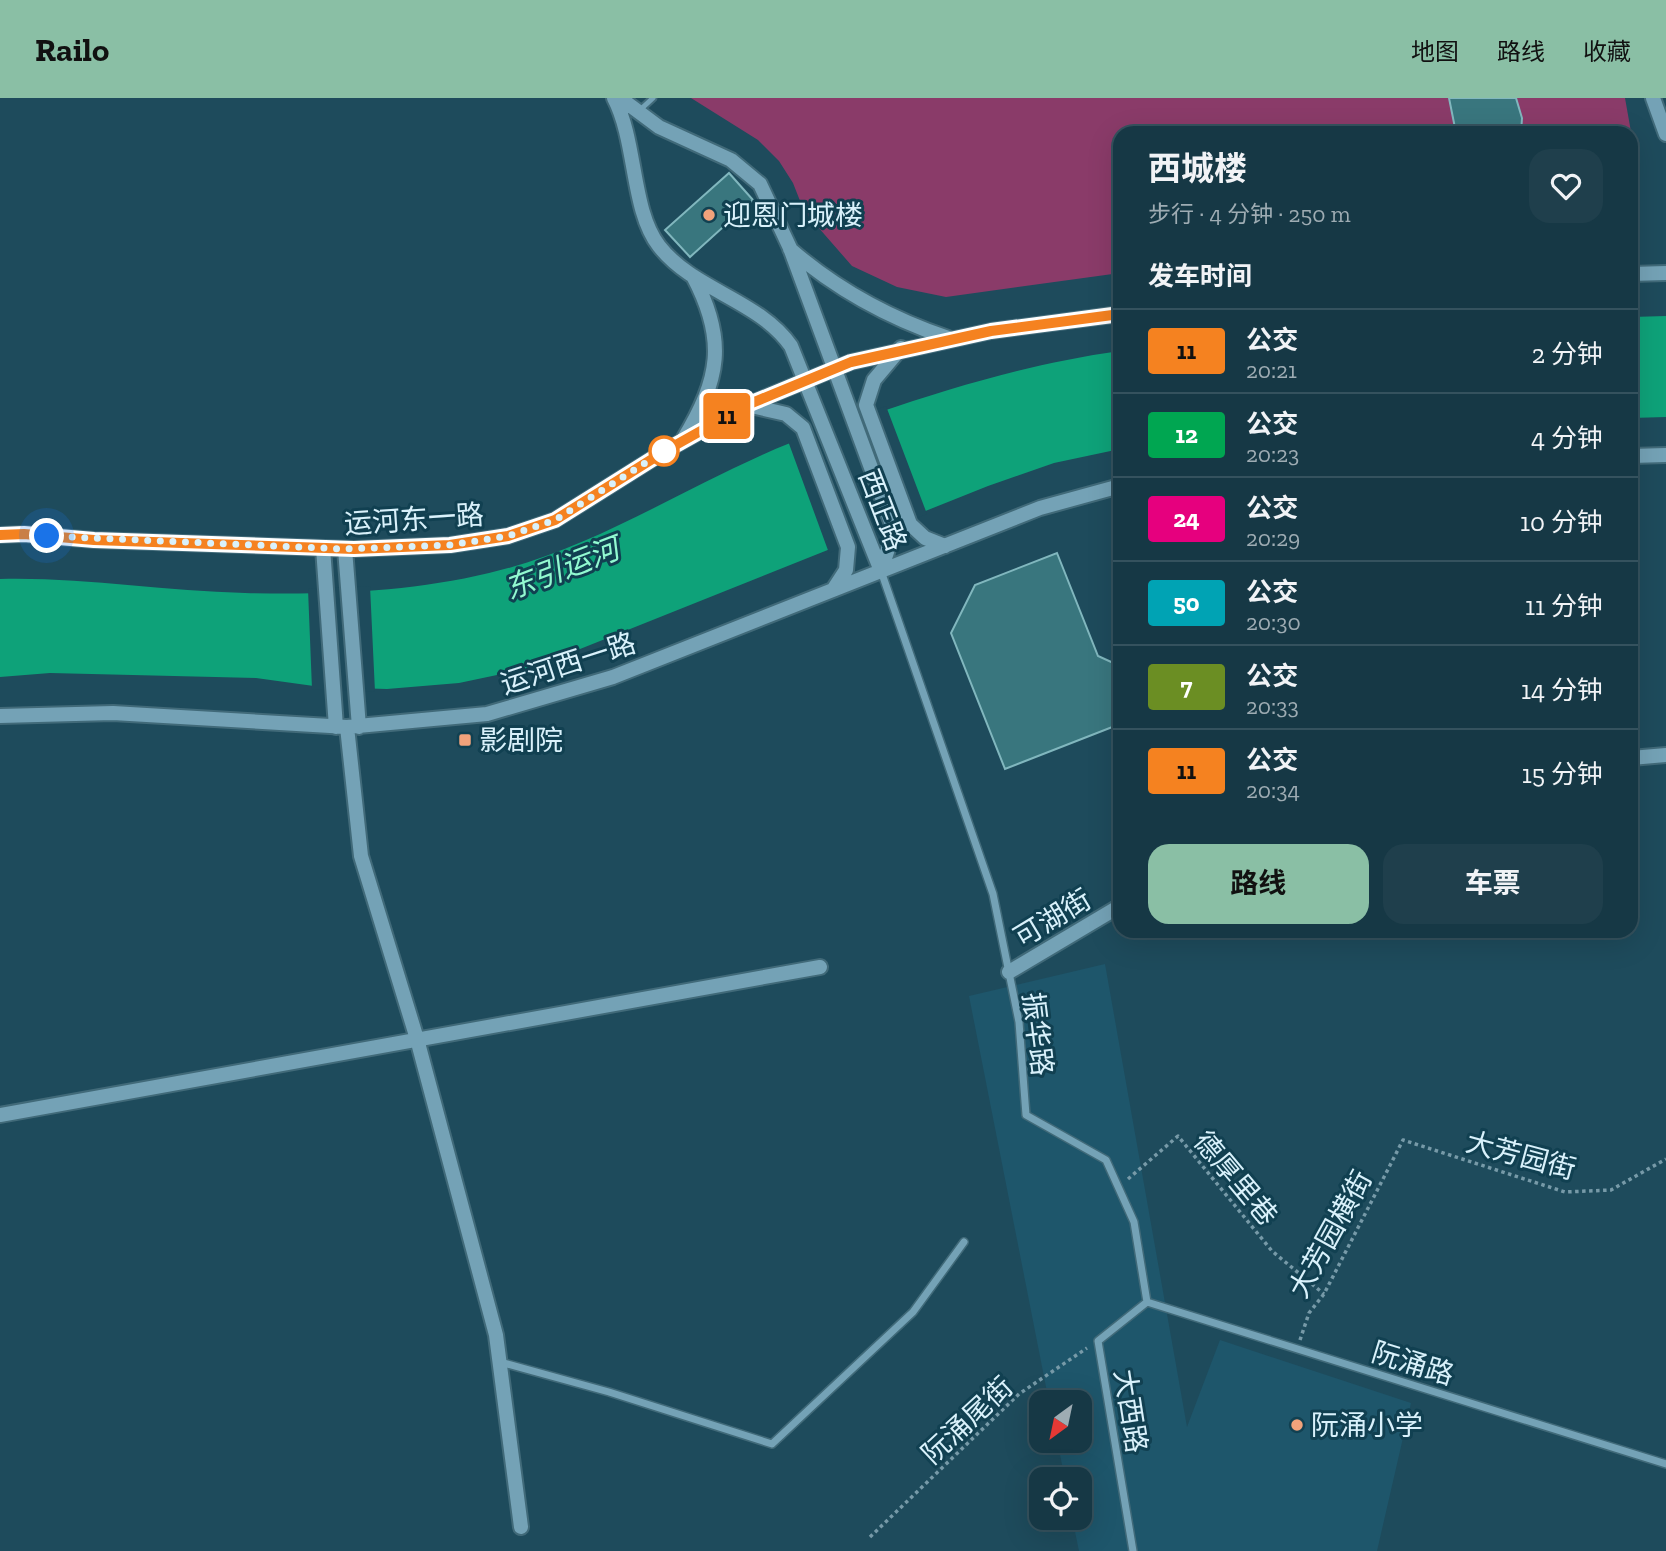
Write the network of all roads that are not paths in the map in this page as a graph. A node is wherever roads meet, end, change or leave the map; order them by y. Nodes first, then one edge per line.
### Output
1 (614, 98) edge
2 (620, 98) edge
3 (653, 98) edge
4 (1653, 98) edge
5 (638, 112) junction
6 (1666, 134) edge
7 (789, 248) junction
8 (1666, 272) edge
9 (1638, 274) edge
10 (692, 275) junction
11 (1113, 315) edge
12 (949, 338) junction
13 (901, 348) junction
14 (832, 369) junction
15 (806, 380) junction
16 (747, 405) junction
17 (682, 441) junction
18 (1666, 455) edge
19 (1638, 456) edge
20 (1113, 488) edge
21 (0, 535) edge
22 (945, 546) junction
23 (323, 548) junction
24 (345, 549) junction
25 (881, 572) junction
26 (834, 590) junction
27 (0, 716) edge
28 (347, 721) junction
29 (1666, 755) edge
30 (1638, 757) edge
31 (1113, 910) edge
32 (820, 967) dead end
33 (1009, 972) junction
34 (417, 1039) junction
35 (0, 1115) edge
36 (964, 1242) dead end
37 (1147, 1302) junction
38 (499, 1362) junction
39 (1666, 1464) edge
40 (521, 1527) dead end
41 (1133, 1551) edge

1 - 10 street, 西正路
2 - 5 street, 西正路
3 - 5 lane
4 - 6 street
5 - 7 street, 西正路
7 - 12 street
7 - 14 street, 西正路
8 - 9 street
10 - 15 street, 西正路
10 - 17 street
11 - 12 street, 运河东一路
12 - 13 street, 运河东一路
13 - 14 street, 运河东一路
13 - 22 street
14 - 15 street, 运河东一路
14 - 25 street, 西正路
15 - 16 street, 运河东一路
15 - 25 street, 西正路
16 - 17 street, 运河东一路
16 - 26 street
17 - 24 street, 运河东一路
18 - 19 street
20 - 22 street, 运河西一路
21 - 23 street, 运河东一路
22 - 25 street, 运河西一路
23 - 24 street, 运河东一路
23 - 28 street
24 - 28 street
25 - 26 street, 运河西一路
25 - 33 street, 振华路
26 - 28 street, 运河西一路
27 - 28 street, 运河西一路
28 - 34 street
29 - 30 street
31 - 33 street, 可湖街
32 - 34 street
33 - 37 street, 振华路
34 - 35 street
34 - 38 street
36 - 38 street
37 - 39 street, 阮涌路
37 - 41 street, 大西路
38 - 40 street

